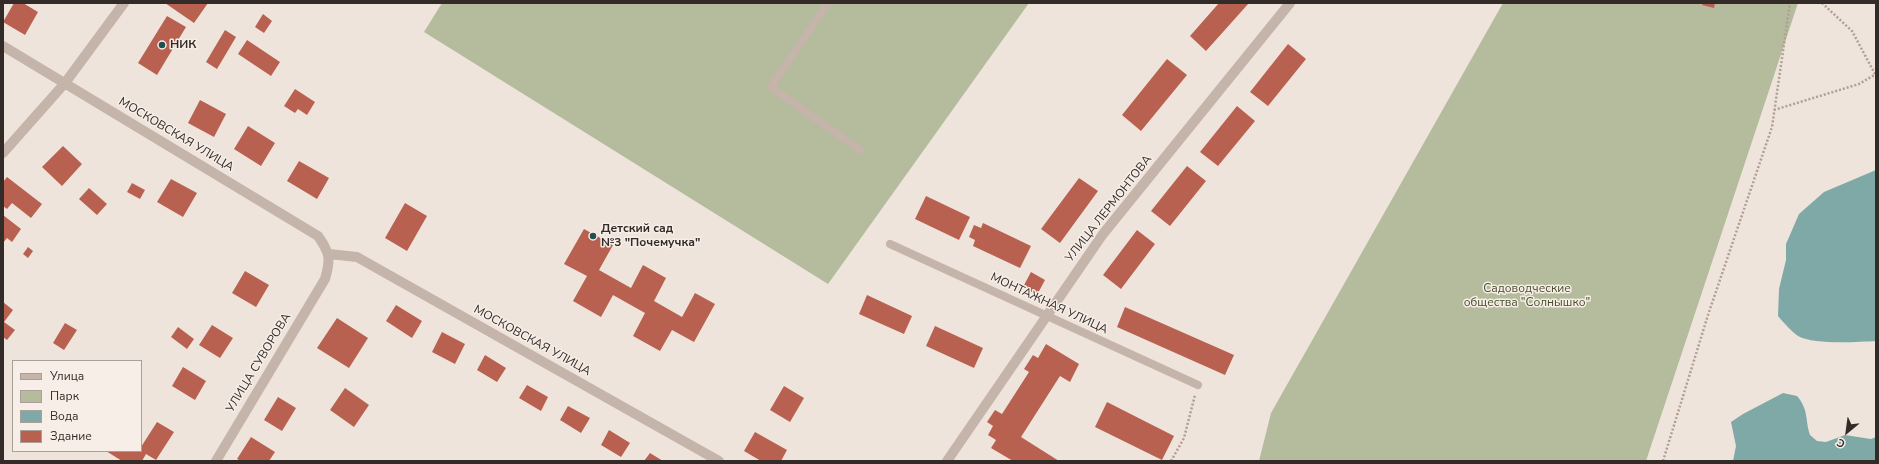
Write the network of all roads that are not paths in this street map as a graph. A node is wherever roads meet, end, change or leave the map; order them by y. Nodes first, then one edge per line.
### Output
1 (124, 3) edge
2 (828, 3) edge
3 (1290, 3) edge
4 (3, 46) edge
5 (65, 83) junction
6 (860, 150) dead end
7 (3, 153) edge
8 (890, 244) dead end
9 (329, 254) junction
10 (1046, 317) junction
11 (1198, 385) road end
12 (216, 461) edge
13 (719, 461) edge
14 (947, 461) edge

1 - 5 street
2 - 6 lane
3 - 10 street, УЛИЦА ЛЕРМОНТОВА
4 - 5 street, МОСКОВСКАЯ УЛИЦА
5 - 7 street
5 - 9 street, МОСКОВСКАЯ УЛИЦА
8 - 10 lane, МОНТАЖНАЯ УЛИЦА
9 - 12 street, УЛИЦА СУВОРОВА
9 - 13 street, МОСКОВСКАЯ УЛИЦА
10 - 11 lane, МОНТАЖНАЯ УЛИЦА
10 - 14 street, УЛИЦА ЛЕРМОНТОВА

